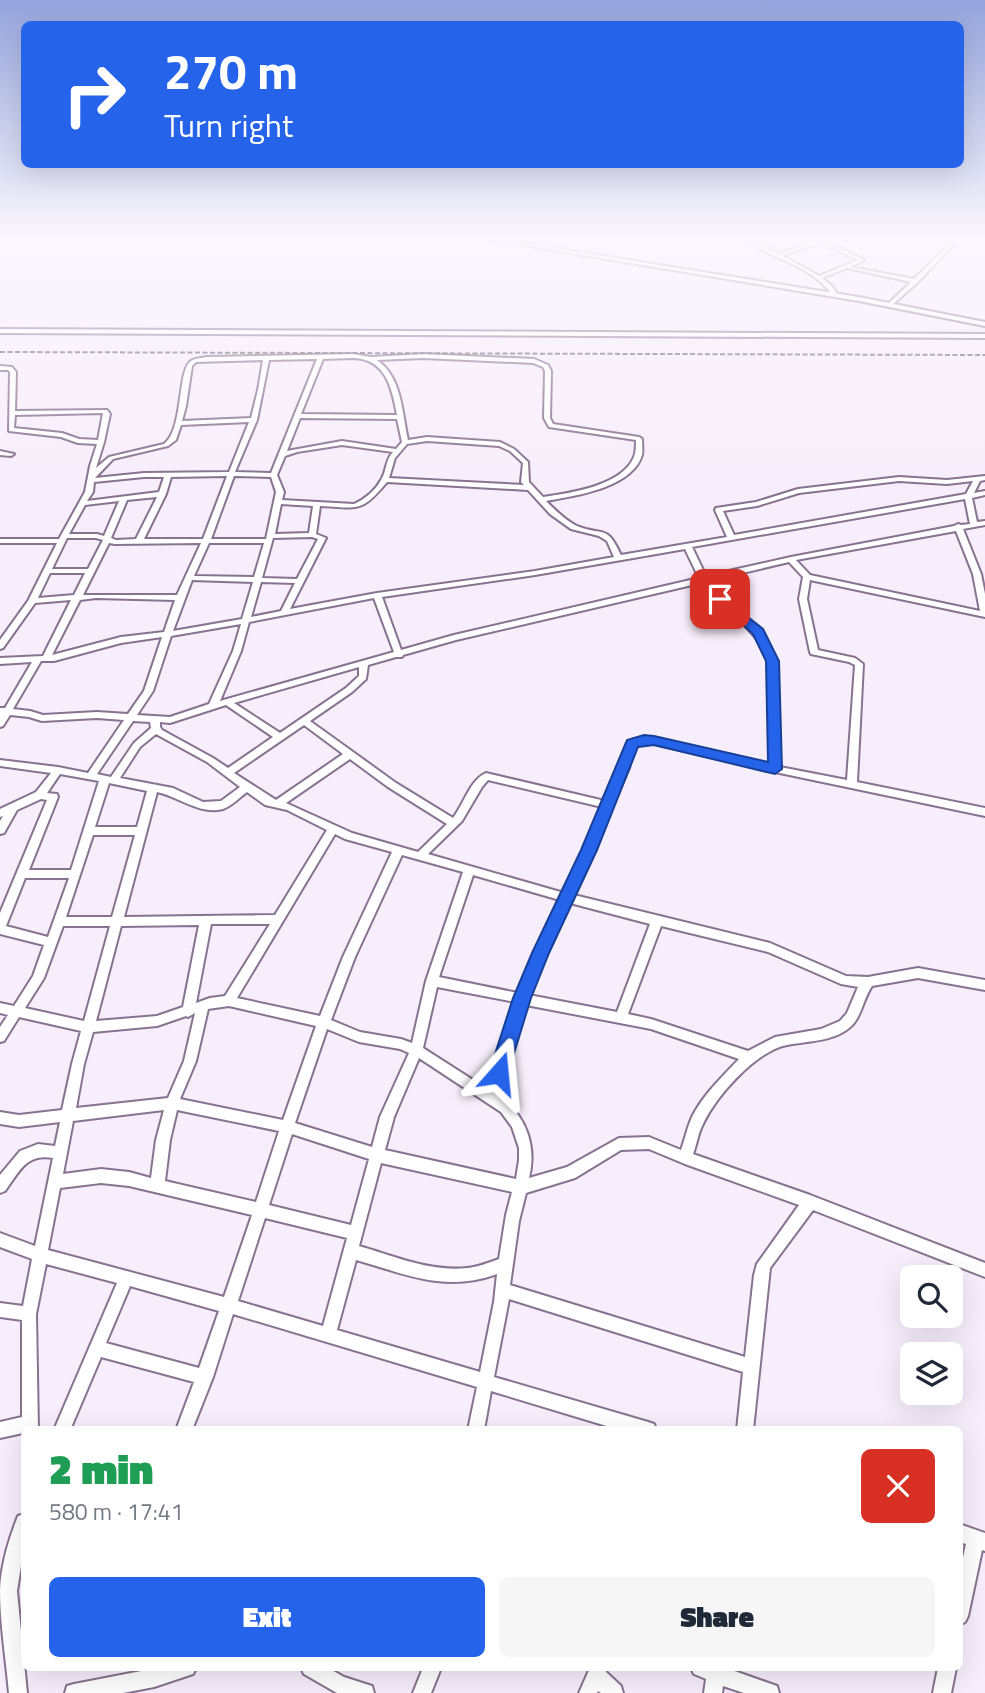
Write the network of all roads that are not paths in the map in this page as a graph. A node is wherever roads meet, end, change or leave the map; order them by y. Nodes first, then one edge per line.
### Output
1 (945, 318) edge
2 (956, 318) edge
3 (962, 318) edge
4 (985, 322) edge
5 (0, 331) edge
6 (904, 336) junction
7 (985, 336) edge
8 (942, 337) junction
9 (985, 342) edge
10 (266, 358) junction
11 (321, 358) junction
12 (370, 359) junction
13 (0, 368) edge
14 (13, 413) junction
15 (298, 416) junction
16 (400, 416) junction
17 (254, 420) junction
18 (177, 423) junction
19 (11, 430) junction
20 (0, 437) edge
21 (101, 442) junction
22 (405, 442) junction
23 (398, 451) junction
24 (0, 453) edge
25 (11, 454) dead end
26 (282, 455) junction
27 (231, 474) junction
28 (167, 475) junction
29 (274, 475) junction
30 (92, 477) junction
31 (982, 478) edge
32 (385, 480) junction
33 (531, 488) junction
34 (985, 493) edge
35 (162, 494) junction
36 (124, 498) junction
37 (968, 498) junction
38 (543, 499) junction
39 (278, 502) junction
40 (85, 503) junction
41 (317, 505) junction
42 (985, 523) edge
43 (974, 524) junction
44 (958, 526) junction
45 (312, 535) junction
46 (731, 537) junction
47 (269, 538) junction
48 (64, 539) junction
49 (107, 539) junction
50 (0, 541) edge
51 (139, 541) junction
52 (206, 541) junction
53 (687, 546) junction
54 (618, 558) junction
55 (791, 559) junction
56 (47, 571) junction
57 (91, 571) junction
58 (807, 577) junction
59 (189, 578) junction
60 (255, 580) junction
61 (300, 581) junction
62 (698, 581) junction
63 (377, 595) junction
64 (76, 598) junction
65 (180, 598) junction
66 (32, 601) junction
67 (284, 614) junction
68 (985, 615) edge
69 (245, 621) junction
70 (0, 631) edge
71 (11, 632) junction
72 (167, 635) junction
73 (0, 646) edge
74 (399, 655) junction
75 (42, 658) junction
76 (0, 661) edge
77 (364, 665) junction
78 (227, 702) junction
79 (213, 706) junction
80 (4, 711) edge
81 (130, 717) junction
82 (303, 720) junction
83 (0, 724) edge
84 (156, 725) junction
85 (278, 736) junction
86 (350, 754) junction
87 (0, 763) edge
88 (775, 769) junction
89 (58, 770) junction
90 (228, 773) junction
91 (91, 776) junction
92 (109, 780) junction
93 (852, 785) junction
94 (247, 787) junction
95 (153, 788) junction
96 (40, 795) junction
97 (277, 804) junction
98 (608, 805) junction
99 (13, 807) junction
100 (985, 812) edge
101 (0, 813) edge
102 (454, 823) junction
103 (333, 828) junction
104 (0, 830) edge
105 (90, 831) junction
106 (142, 831) junction
107 (399, 849) junction
108 (421, 855) junction
109 (469, 870) junction
110 (22, 874) junction
111 (75, 874) junction
112 (567, 898) junction
113 (278, 919) junction
114 (206, 920) junction
115 (119, 921) junction
116 (657, 921) junction
117 (58, 922) junction
118 (0, 928) edge
119 (50, 942) junction
120 (432, 981) junction
121 (868, 982) junction
122 (985, 985) edge
123 (522, 998) junction
124 (229, 1001) junction
125 (203, 1006) junction
126 (0, 1008) edge
127 (18, 1012) junction
128 (188, 1012) junction
129 (621, 1018) junction
130 (323, 1022) junction
131 (89, 1027) junction
132 (0, 1037) edge
133 (416, 1050) junction
134 (749, 1057) junction
135 (491, 1098) junction
136 (172, 1103) junction
137 (67, 1117) junction
138 (0, 1118) edge
139 (288, 1127) junction
140 (60, 1153) junction
141 (376, 1155) junction
142 (685, 1158) junction
143 (54, 1182) junction
144 (0, 1186) edge
145 (158, 1186) junction
146 (522, 1187) junction
147 (810, 1202) junction
148 (261, 1210) junction
149 (356, 1233) junction
150 (0, 1240) edge
151 (351, 1251) junction
152 (40, 1255) junction
153 (505, 1264) junction
154 (985, 1269) edge
155 (126, 1278) junction
156 (502, 1290) junction
157 (230, 1306) junction
158 (0, 1310) edge
159 (29, 1314) junction
160 (328, 1336) junction
161 (97, 1348) junction
162 (752, 1367) junction
163 (205, 1377) junction
164 (485, 1383) junction
165 (29, 1426) edge
166 (64, 1426) edge
167 (186, 1426) edge
168 (477, 1426) edge
169 (634, 1426) edge
170 (745, 1426) edge
171 (21, 1428) edge
172 (0, 1430) edge
173 (21, 1531) edge
174 (963, 1534) edge
175 (981, 1540) edge
176 (963, 1602) edge
177 (180, 1671) edge
178 (315, 1671) edge
179 (431, 1671) edge
180 (597, 1671) edge
181 (711, 1671) edge
182 (714, 1671) edge
183 (946, 1671) edge
184 (148, 1686) edge
185 (18, 1693) edge
186 (74, 1693) edge
187 (365, 1693) edge
188 (422, 1693) edge
189 (588, 1693) edge
190 (614, 1693) edge
191 (713, 1693) edge
192 (770, 1693) edge
193 (942, 1693) edge

1 - 8 main road
2 - 4 main road
3 - 4 main road
5 - 6 main road
6 - 8 main road
6 - 9 main road
7 - 8 main road
10 - 11 street
10 - 17 street
10 - 18 street
11 - 12 street
11 - 15 street
12 - 16 street
12 - 38 street
13 - 14 street
14 - 19 street
14 - 21 street
15 - 16 street
15 - 26 street
16 - 22 street
17 - 18 street
17 - 27 street
18 - 30 street
19 - 20 street
19 - 21 street
21 - 30 street
22 - 23 street
22 - 33 street
23 - 26 street
23 - 32 street
24 - 25 street
26 - 29 street
27 - 28 street
27 - 29 street
27 - 52 street
28 - 30 street
28 - 35 street
29 - 39 street
30 - 40 street
31 - 37 street
31 - 46 street
32 - 33 street
32 - 41 street
33 - 38 street
34 - 37 street
35 - 36 street
35 - 51 street
36 - 40 street
36 - 49 street
37 - 43 street
37 - 46 street
38 - 54 street
39 - 41 street
39 - 47 street
40 - 48 street
41 - 45 street
42 - 43 street
43 - 44 street
44 - 55 street
44 - 68 street
45 - 47 street
45 - 61 street
46 - 53 street
47 - 52 street
47 - 60 street
48 - 49 street
48 - 50 street
48 - 56 street
49 - 51 street
49 - 57 street
51 - 52 street
52 - 59 street
53 - 54 street
53 - 62 street
54 - 63 street
55 - 58 street
55 - 62 street
56 - 57 street
56 - 66 street
57 - 64 street
58 - 68 street
58 - 93 street
59 - 60 street
59 - 65 street
60 - 61 street
60 - 69 street
61 - 67 street
62 - 74 street
62 - 88 street
63 - 67 street
63 - 74 street
64 - 65 street
64 - 66 street
64 - 75 street
65 - 72 street
66 - 71 street
67 - 69 street
69 - 72 street
69 - 79 street
70 - 71 street
71 - 73 street
72 - 75 street
72 - 81 street
74 - 77 street
75 - 76 street
75 - 80 street
77 - 78 street
77 - 82 street
78 - 79 street
78 - 85 street
79 - 84 street
80 - 81 street
80 - 83 street
81 - 84 street
81 - 91 street
82 - 85 street
82 - 86 street
84 - 90 street
84 - 92 street
85 - 90 street
86 - 97 street
86 - 102 street
87 - 89 street
88 - 93 street
88 - 98 street
89 - 91 street
89 - 96 street
90 - 94 street
91 - 92 street
92 - 95 street
92 - 105 street
93 - 100 street
94 - 95 street
94 - 97 street
95 - 106 street
96 - 99 street
96 - 110 street
97 - 103 street
98 - 102 street
98 - 112 street
99 - 101 street
99 - 104 street
102 - 108 street
103 - 107 street
103 - 113 street
105 - 106 street
105 - 111 street
106 - 115 street
107 - 108 street
107 - 130 street
108 - 109 street
109 - 112 street
109 - 120 street
110 - 111 street
110 - 118 street
111 - 117 street
112 - 116 street
112 - 123 street
113 - 114 street
113 - 124 street
114 - 115 street
114 - 128 street
115 - 117 street
115 - 131 street
116 - 121 street
116 - 129 street
117 - 119 street
118 - 119 street
119 - 127 street
120 - 123 street
120 - 133 street
121 - 122 street
121 - 134 street
123 - 129 street
123 - 135 street
124 - 125 street
124 - 130 street
125 - 128 street
125 - 136 street
126 - 127 street
127 - 131 street
127 - 132 street
128 - 131 street
129 - 134 street
130 - 133 street
130 - 139 street
131 - 137 street
133 - 135 street
133 - 141 street
134 - 142 street
135 - 146 street
136 - 137 street
136 - 139 street
136 - 145 street
137 - 138 street
137 - 140 street
139 - 141 street
139 - 148 street
140 - 143 street
140 - 144 street
141 - 146 street
141 - 149 street
142 - 146 street
142 - 147 street
143 - 145 street
143 - 152 street
145 - 148 street
146 - 153 street
147 - 154 street
147 - 162 street
148 - 149 street
148 - 157 street
149 - 151 street
150 - 152 street
151 - 153 street
151 - 160 street
152 - 155 street
152 - 159 street
153 - 156 street
155 - 157 street
155 - 161 street
156 - 162 street
156 - 164 street
157 - 160 street
157 - 163 street
158 - 159 street
159 - 165 street
160 - 164 street
161 - 163 street
161 - 166 street
162 - 170 street
163 - 167 street
164 - 168 street
164 - 169 street
171 - 172 street
173 - 185 street
174 - 175 street
175 - 176 street
177 - 184 street
178 - 187 street
179 - 188 street
180 - 189 street
180 - 190 street
181 - 191 street
182 - 192 street
183 - 193 street
184 - 186 street

